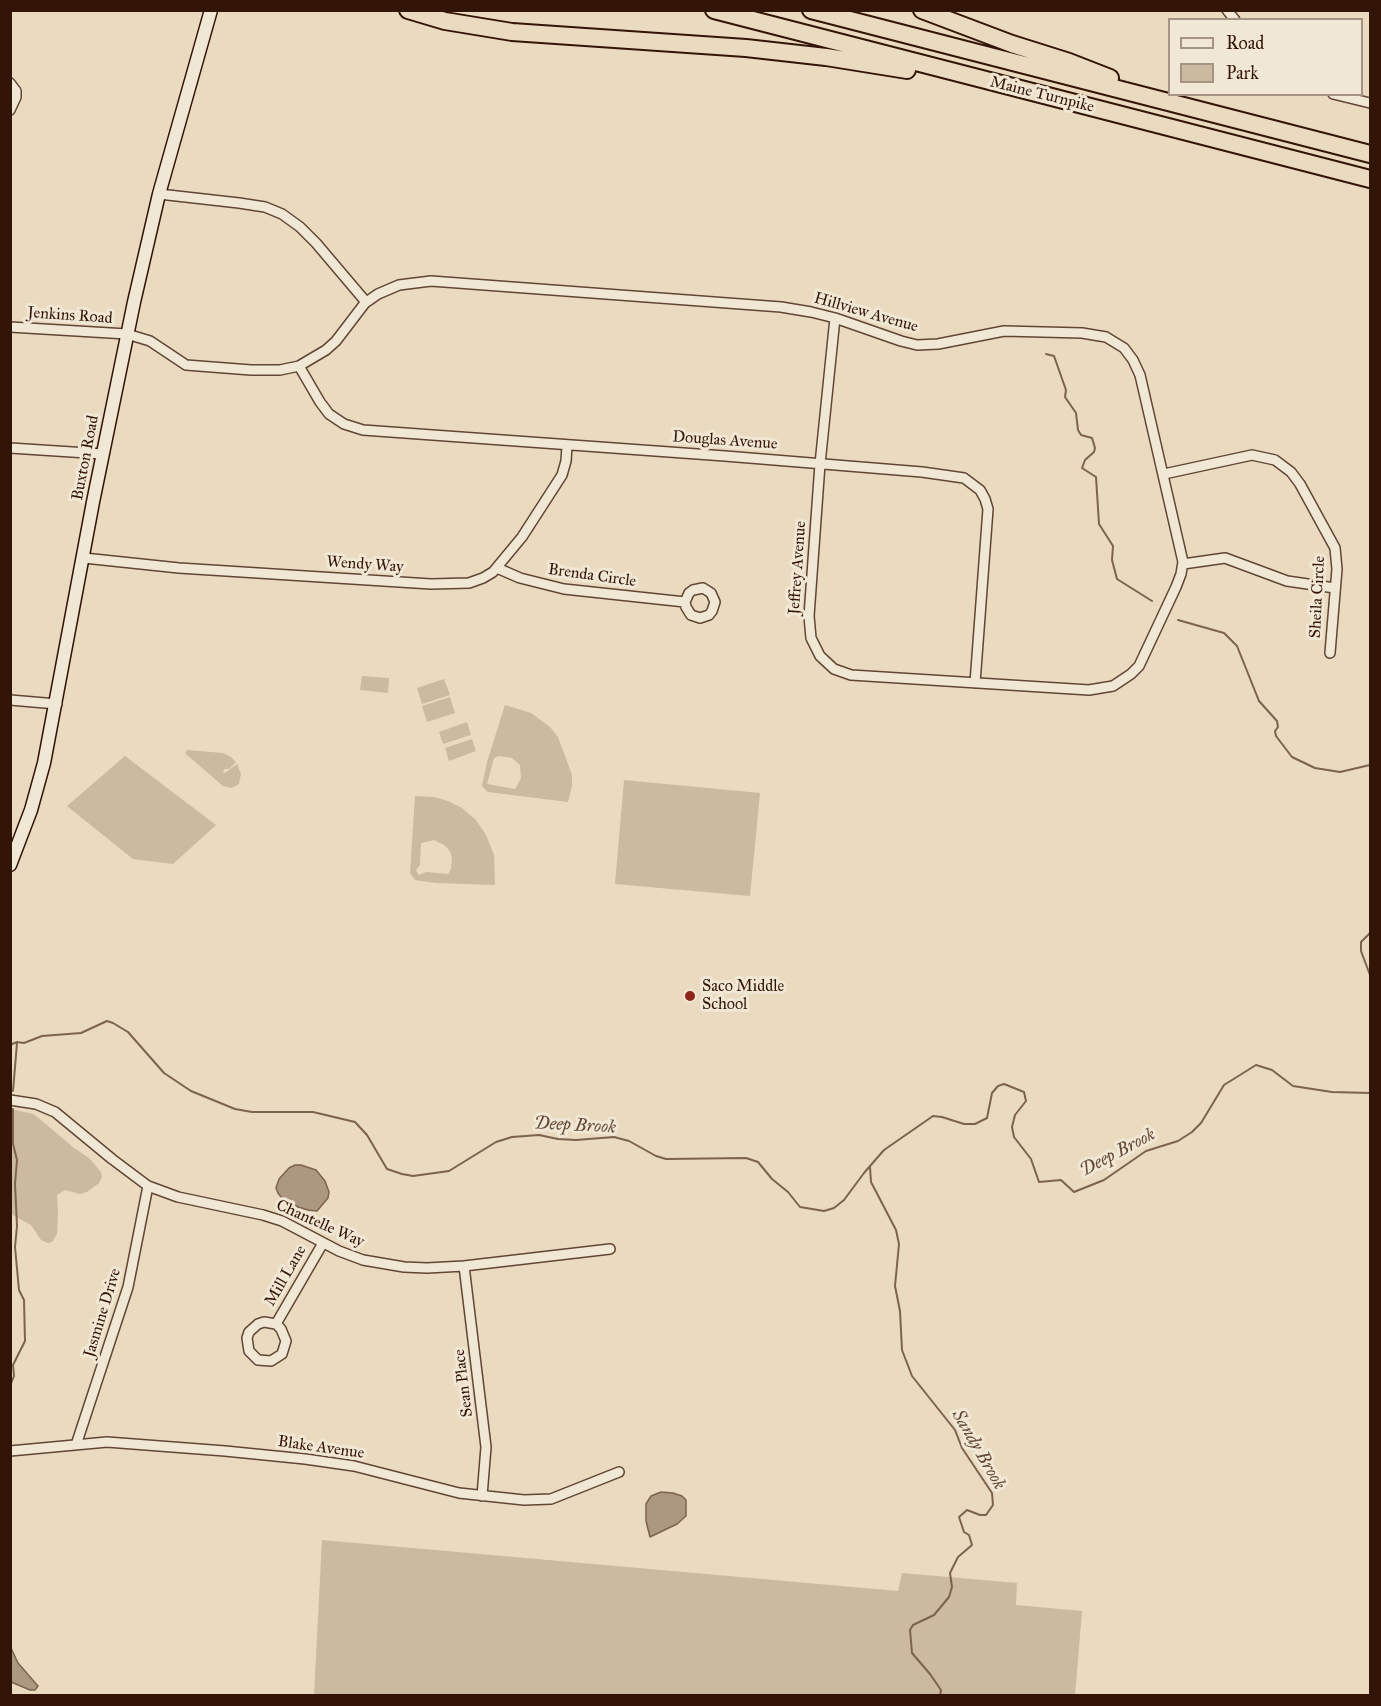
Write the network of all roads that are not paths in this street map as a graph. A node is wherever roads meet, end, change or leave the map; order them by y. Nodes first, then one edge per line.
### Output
1 (212, 10) edge
2 (408, 10) edge
3 (714, 10) edge
4 (811, 10) edge
5 (922, 10) edge
6 (10, 83) edge
7 (1020, 89) junction
8 (1341, 96) edge
9 (1371, 103) edge
10 (1187, 107) junction
11 (10, 110) edge
12 (1371, 154) edge
13 (1371, 179) edge
14 (159, 194) junction
15 (366, 302) junction
16 (835, 318) junction
17 (10, 327) edge
18 (127, 334) junction
19 (299, 366) junction
20 (567, 446) junction
21 (10, 448) edge
22 (103, 454) junction
23 (820, 464) junction
24 (1164, 474) junction
25 (84, 558) junction
26 (1183, 564) junction
27 (497, 568) junction
28 (1335, 588) junction
29 (685, 602) dead end
30 (1330, 652) dead end
31 (975, 683) junction
32 (10, 700) edge
33 (57, 704) junction
34 (10, 866) edge
35 (10, 1100) edge
36 (148, 1186) junction
37 (323, 1243) junction
38 (610, 1249) dead end
39 (464, 1266) junction
40 (276, 1324) junction
41 (76, 1445) junction
42 (10, 1450) edge
43 (619, 1472) dead end
44 (482, 1496) junction

1 - 14 main road, Buxton Road
2 - 7 highway
3 - 7 highway, Maine Turnpike
4 - 10 highway, Maine Turnpike
5 - 10 highway
6 - 11 street
7 - 13 highway, Maine Turnpike
8 - 9 street
10 - 12 highway, Maine Turnpike
14 - 15 street
14 - 18 main road, Buxton Road
15 - 16 street, Hillview Avenue
15 - 19 street, Hillview Avenue
16 - 23 street, Jeffrey Avenue
16 - 24 street, Hillview Avenue
17 - 18 street, Jenkins Road
18 - 19 street, Hillview Avenue
18 - 22 main road, Buxton Road
19 - 20 street, Douglas Avenue
20 - 23 street, Douglas Avenue
20 - 27 street, Wendy Way
21 - 22 street
22 - 25 main road, Buxton Road
23 - 31 street, Jeffrey Avenue
23 - 31 street, Douglas Avenue
24 - 26 street, Hillview Avenue
24 - 28 street, Sheila Circle
25 - 27 street, Wendy Way
25 - 33 main road, Buxton Road
26 - 28 street
26 - 31 street, Hillview Avenue
27 - 29 street, Brenda Circle
28 - 30 street, Sheila Circle
32 - 33 street
33 - 34 main road, Buxton Road
35 - 36 street, Chantelle Way
36 - 37 street, Chantelle Way
36 - 41 street, Jasmine Drive
37 - 39 street, Chantelle Way
37 - 40 street, Mill Lane
38 - 39 street, Chantelle Way
39 - 44 street, Sean Place
40 - 40 street, Mill Lane
41 - 42 street, Blake Avenue
41 - 44 street, Blake Avenue
43 - 44 street, Blake Avenue

